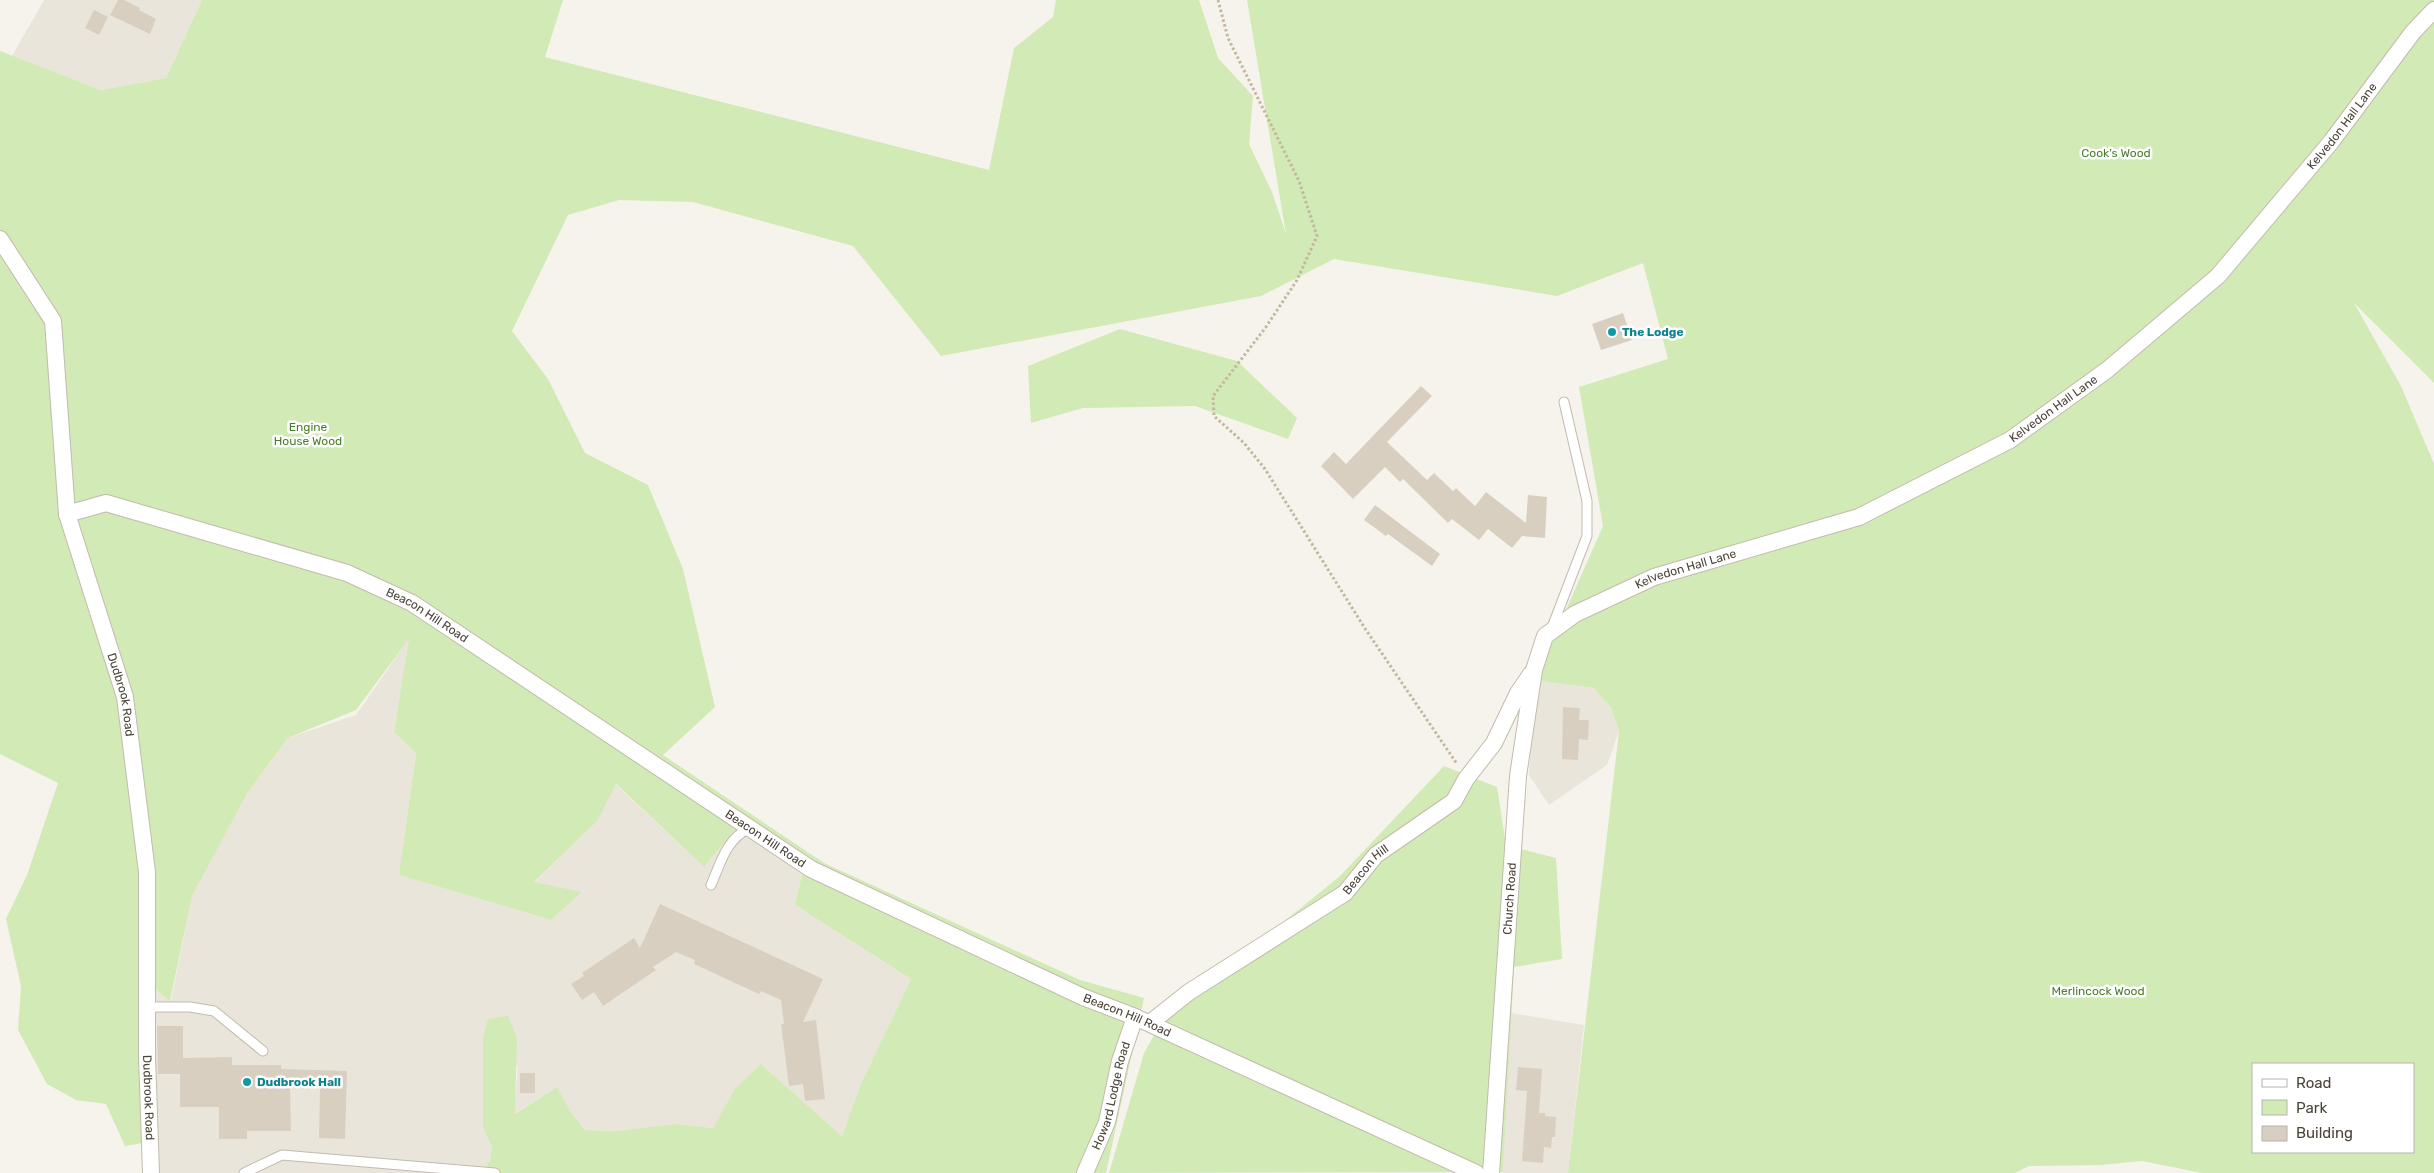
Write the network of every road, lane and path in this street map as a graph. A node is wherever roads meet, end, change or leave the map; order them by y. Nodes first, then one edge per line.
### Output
1 (1218, 0) edge
2 (2434, 10) edge
3 (0, 239) edge
4 (1564, 402) dead end
5 (67, 514) junction
6 (1551, 630) junction
7 (1534, 670) junction
8 (1466, 779) junction
9 (749, 828) junction
10 (711, 885) dead end
11 (147, 1007) junction
12 (1142, 1020) junction
13 (263, 1051) dead end
14 (151, 1173) edge
15 (244, 1173) edge
16 (495, 1173) edge
17 (1085, 1173) edge
18 (1476, 1173) edge
19 (1491, 1173) edge

1 - 8 path
2 - 6 street, Kelvedon Hall Lane
3 - 5 street, Dudbrook Road
4 - 6 lane
5 - 9 street, Beacon Hill Road
5 - 11 street, Dudbrook Road
6 - 7 street, Church Road
7 - 8 street, Beacon Hill
7 - 19 street, Church Road
8 - 12 street, Beacon Hill
9 - 10 lane
9 - 12 street, Beacon Hill Road
11 - 13 lane
11 - 14 street, Dudbrook Road
12 - 17 street, Howard Lodge Road
12 - 18 street, Beacon Hill Road
15 - 16 lane

